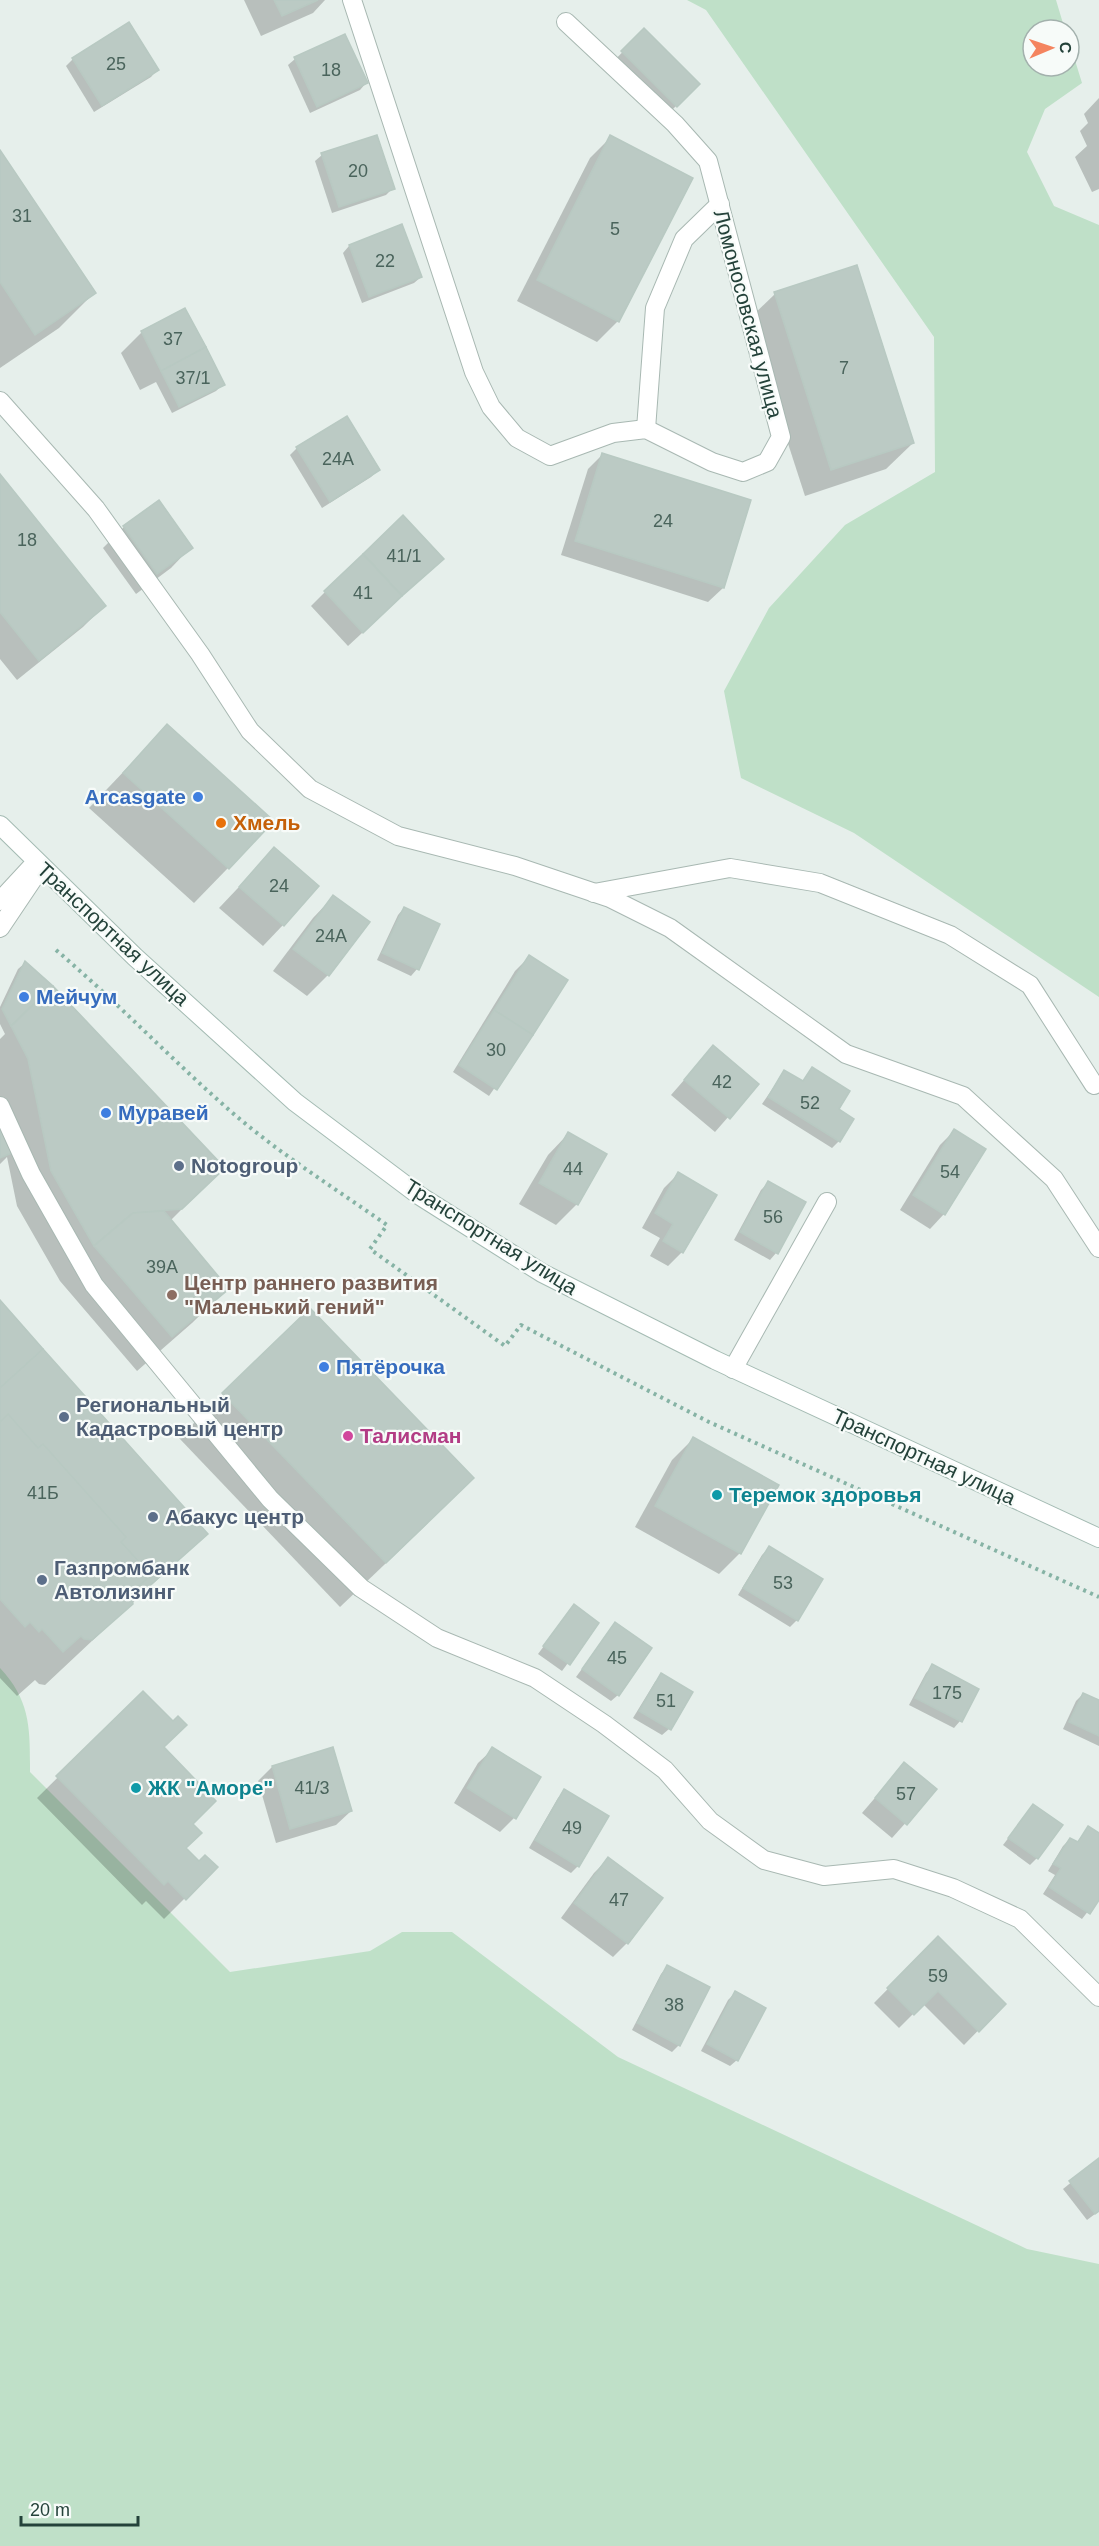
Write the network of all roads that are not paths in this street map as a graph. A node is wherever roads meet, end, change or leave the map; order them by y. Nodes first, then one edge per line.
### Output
1 (352, 0) edge
2 (566, 22) dead end
3 (720, 204) junction
4 (0, 401) edge
5 (646, 429) junction
6 (0, 825) edge
7 (39, 865) junction
8 (594, 893) junction
9 (0, 901) edge
10 (0, 928) edge
11 (1094, 1085) dead end
12 (0, 1106) edge
13 (827, 1202) dead end
14 (1099, 1248) edge
15 (733, 1369) junction
16 (1099, 1538) edge
17 (1099, 1997) edge

1 - 5 street
2 - 3 street, Ломоносовская улица
3 - 5 street
3 - 5 street, Ломоносовская улица
4 - 8 street
6 - 7 street, Транспортная улица
7 - 9 street
7 - 10 street
7 - 15 street, Транспортная улица
8 - 11 street
8 - 14 street
12 - 17 street
13 - 15 street
15 - 16 street, Транспортная улица

